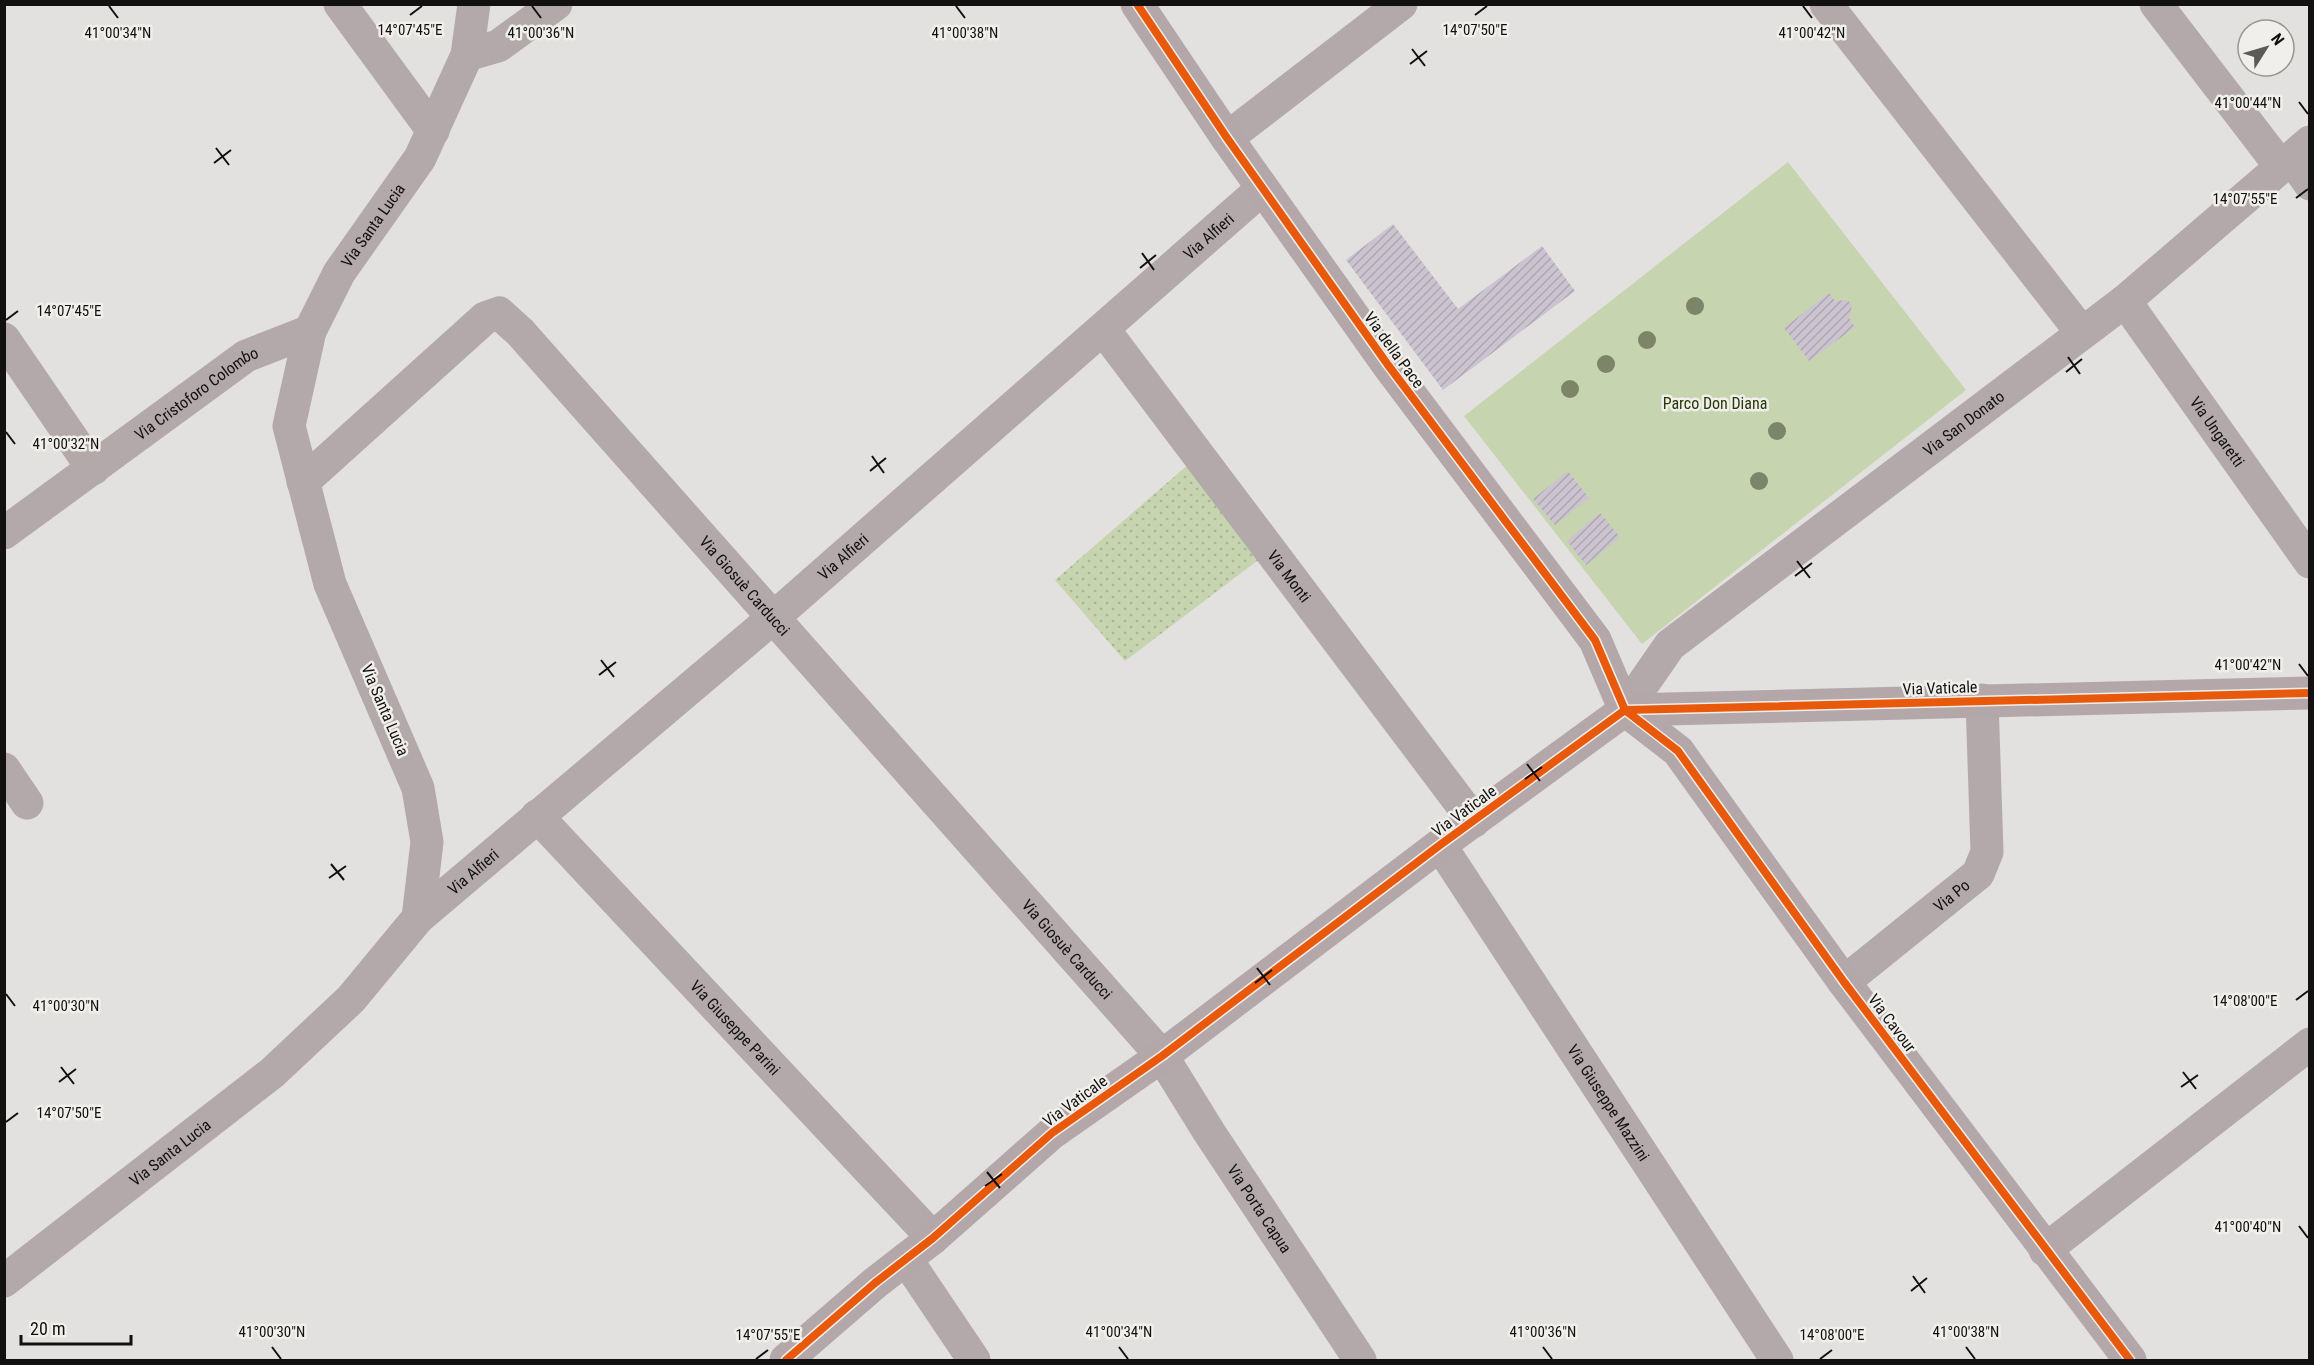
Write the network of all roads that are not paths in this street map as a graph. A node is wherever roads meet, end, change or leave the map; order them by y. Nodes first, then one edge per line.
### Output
1 (340, 4) edge
2 (474, 4) edge
3 (556, 4) edge
4 (1137, 4) edge
5 (1401, 4) edge
6 (1826, 4) edge
7 (2156, 4) edge
8 (467, 56) junction
9 (433, 131) junction
10 (1227, 138) junction
11 (2298, 163) edge
12 (1262, 189) junction
13 (2125, 301) junction
14 (1104, 330) junction
15 (310, 331) junction
16 (2082, 333) junction
17 (4, 339) edge
18 (93, 468) junction
19 (303, 482) junction
20 (4, 533) edge
21 (2310, 562) edge
22 (774, 617) junction
23 (2310, 693) edge
24 (1982, 700) junction
25 (1625, 710) junction
26 (4, 769) edge
27 (27, 803) dead end
28 (537, 816) junction
29 (1474, 820) junction
30 (1440, 845) junction
31 (417, 918) junction
32 (1844, 982) junction
33 (2310, 1044) edge
34 (1162, 1056) junction
35 (933, 1238) junction
36 (2045, 1250) junction
37 (906, 1259) junction
38 (10, 1266) edge
39 (786, 1360) edge
40 (974, 1360) edge
41 (1360, 1360) edge
42 (1776, 1360) edge
43 (2130, 1360) edge

1 - 9 street
2 - 8 street, Via Santa Lucia
3 - 8 street
4 - 10 street, Via della Pace
5 - 10 street
6 - 16 street
7 - 11 street
8 - 9 street, Via Santa Lucia
9 - 15 street, Via Santa Lucia
10 - 12 street, Via della Pace
11 - 13 street, Via San Donato
12 - 14 street, Via Alfieri
12 - 25 street, Via della Pace
13 - 16 street, Via San Donato
13 - 21 street, Via Ungaretti
14 - 22 street, Via Alfieri
14 - 29 street, Via Monti
15 - 18 street, Via Cristoforo Colombo
15 - 19 street, Via Santa Lucia
16 - 25 street, Via San Donato
17 - 18 street
18 - 20 street, Via Cristoforo Colombo
19 - 22 street, Via Giosuè Carducci
19 - 31 street, Via Santa Lucia
22 - 28 street, Via Alfieri
22 - 34 street, Via Giosuè Carducci
23 - 24 street, Via Vaticale
24 - 25 street, Via Vaticale
24 - 32 street, Via Po
25 - 29 street, Via Vaticale
25 - 32 street, Via Cavour
26 - 27 street
28 - 31 street, Via Alfieri
28 - 35 street, Via Giuseppe Parini
29 - 30 street, Via Vaticale
30 - 34 street, Via Vaticale
30 - 42 street, Via Giuseppe Mazzini
31 - 38 street, Via Santa Lucia
32 - 36 street, Via Cavour
33 - 36 street
34 - 35 street, Via Vaticale
34 - 41 street, Via Porta Capua
35 - 37 street, Via Vaticale
36 - 43 street, Via Cavour
37 - 39 street, Via Vaticale
37 - 40 street

